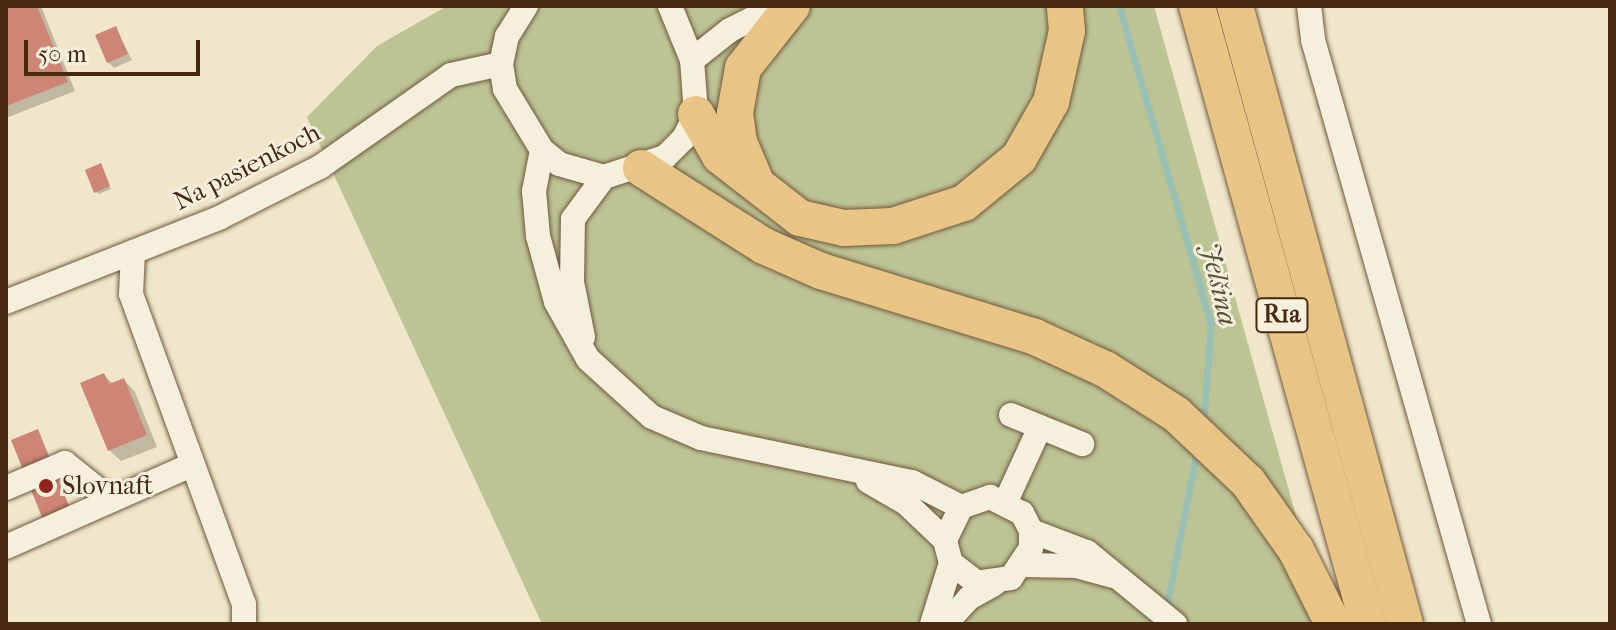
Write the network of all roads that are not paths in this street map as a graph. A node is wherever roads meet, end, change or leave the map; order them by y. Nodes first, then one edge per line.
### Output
1 (526, 6) edge
2 (670, 6) edge
3 (778, 6) edge
4 (792, 6) edge
5 (1065, 6) edge
6 (1197, 6) edge
7 (1235, 6) edge
8 (1309, 6) edge
9 (692, 60) junction
10 (501, 64) junction
11 (696, 114) junction
12 (542, 150) junction
13 (641, 168) junction
14 (604, 177) junction
15 (760, 191) junction
16 (133, 252) junction
17 (6, 302) edge
18 (588, 359) junction
19 (1011, 415) dead end
20 (1040, 427) junction
21 (1082, 444) dead end
22 (191, 465) junction
23 (852, 471) junction
24 (6, 488) edge
25 (110, 499) junction
26 (1006, 501) junction
27 (961, 507) junction
28 (1031, 531) junction
29 (6, 547) edge
30 (948, 551) junction
31 (1024, 565) junction
32 (1122, 578) junction
33 (994, 584) junction
34 (244, 624) edge
35 (932, 624) edge
36 (945, 624) edge
37 (1175, 624) edge
38 (1333, 624) edge
39 (1368, 624) edge
40 (1405, 624) edge
41 (1479, 624) edge

1 - 10 street
2 - 9 street
3 - 9 street
4 - 15 highway
5 - 15 highway
6 - 39 highway, R1a
7 - 40 highway, R1a
8 - 41 street
9 - 11 street
10 - 12 street
10 - 16 street, Na pasienkoch
11 - 13 street
11 - 15 highway
12 - 14 street
12 - 18 street
13 - 14 street
13 - 38 highway
14 - 18 street
16 - 17 street, Na pasienkoch
16 - 22 street
18 - 23 street
19 - 20 street
20 - 21 street
20 - 26 street
22 - 25 street
22 - 34 street
23 - 27 street
23 - 30 street
24 - 25 street
25 - 29 street
26 - 27 street
26 - 28 street
27 - 30 street
28 - 31 street
28 - 32 street
30 - 33 street
30 - 35 street
31 - 32 street
31 - 33 street
32 - 37 street
33 - 36 street

